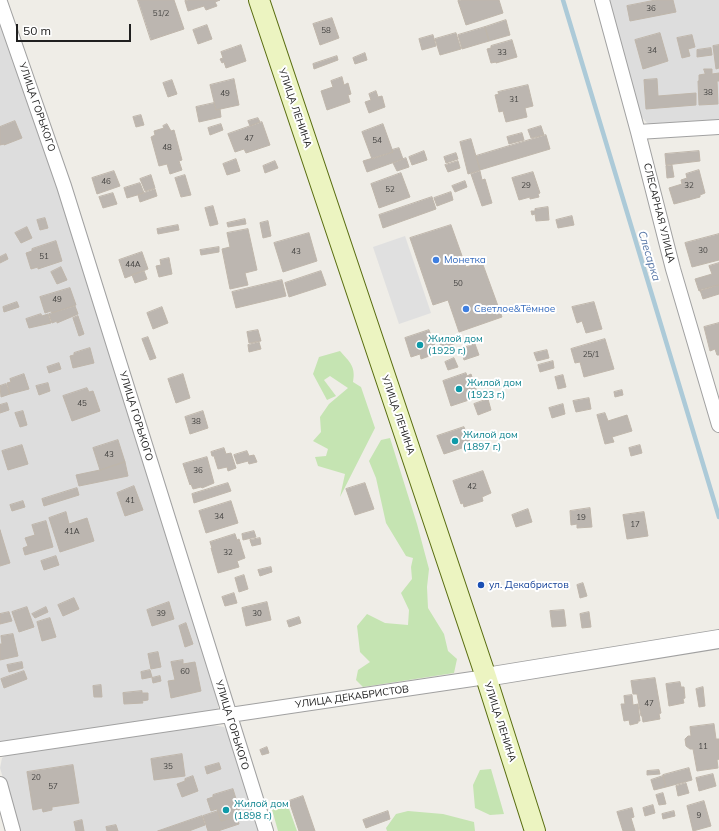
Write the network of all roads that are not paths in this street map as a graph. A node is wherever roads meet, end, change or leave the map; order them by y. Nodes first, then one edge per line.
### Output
1 (258, 0) edge
2 (602, 0) edge
3 (0, 2) edge
4 (719, 127) edge
5 (638, 132) junction
6 (719, 425) edge
7 (712, 641) edge
8 (486, 677) junction
9 (230, 715) junction
10 (0, 748) edge
11 (0, 784) edge
12 (13, 831) edge
13 (266, 831) edge
14 (535, 831) edge

1 - 8 main road, УЛИЦА ЛЕНИНА
2 - 5 street, СЛЕСАРНАЯ УЛИЦА
3 - 9 street, УЛИЦА ГОРЬКОГО
4 - 5 street
5 - 6 street, СЛЕСАРНАЯ УЛИЦА
7 - 8 street, УЛИЦА ДЕКАБРИСТОВ
8 - 9 street, УЛИЦА ДЕКАБРИСТОВ
8 - 14 main road, УЛИЦА ЛЕНИНА
9 - 10 street, УЛИЦА ДЕКАБРИСТОВ
9 - 13 street, УЛИЦА ГОРЬКОГО
11 - 12 street

